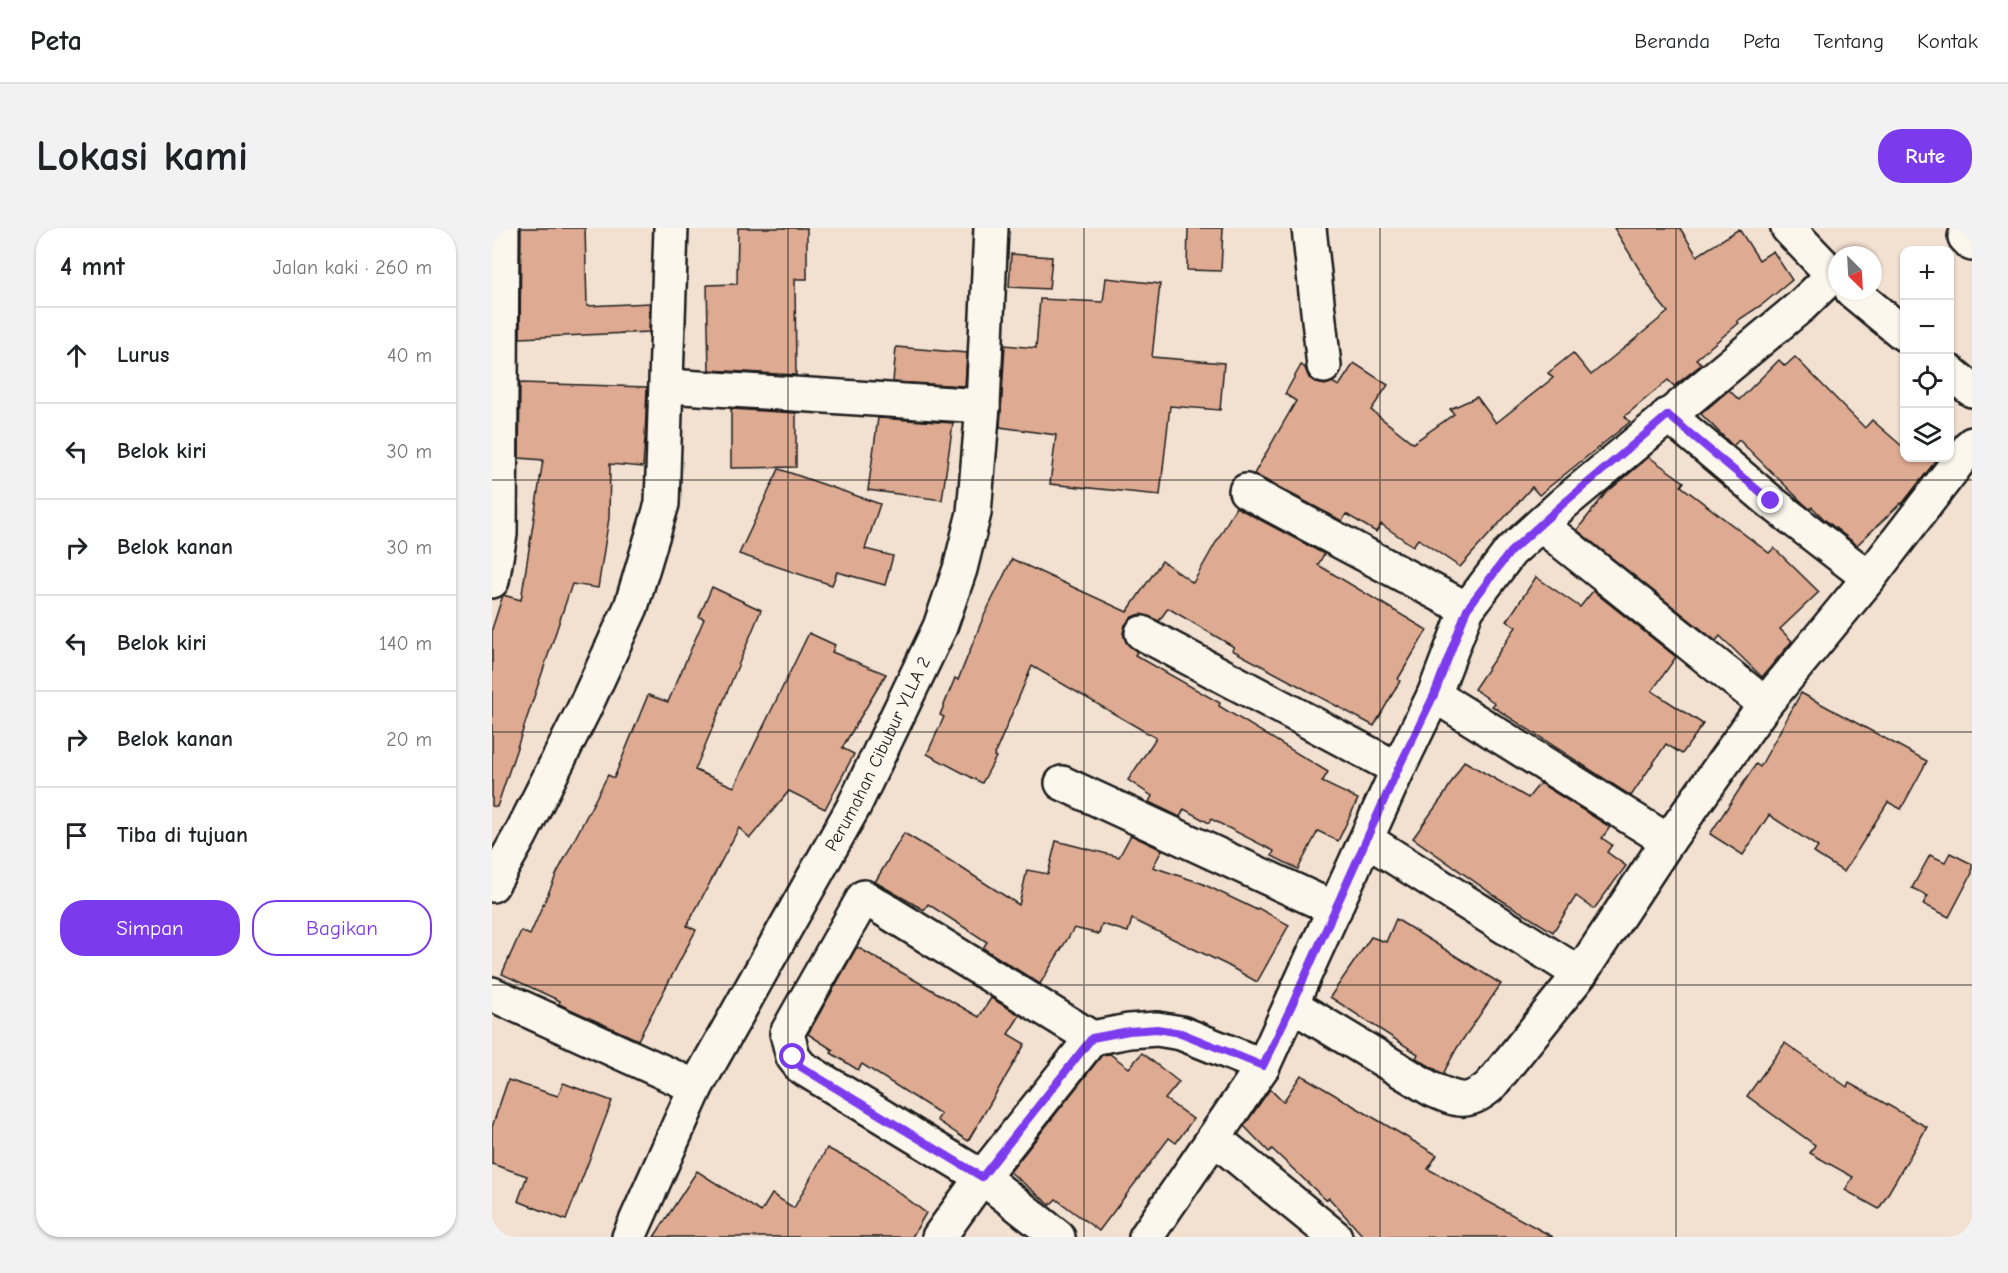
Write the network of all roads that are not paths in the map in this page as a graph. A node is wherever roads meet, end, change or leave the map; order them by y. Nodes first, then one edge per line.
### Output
1 (502, 228) edge
2 (671, 228) edge
3 (991, 228) edge
4 (1309, 228) edge
5 (1788, 228) edge
6 (1828, 268) edge
7 (1828, 289) edge
8 (1864, 300) edge
9 (1900, 330) edge
10 (1324, 366) dead end
11 (1954, 375) edge
12 (667, 386) junction
13 (1972, 390) edge
14 (982, 406) junction
15 (1668, 415) junction
16 (1972, 444) edge
17 (1246, 490) dead end
18 (1541, 525) junction
19 (1869, 578) junction
20 (492, 581) edge
21 (1467, 609) junction
22 (1142, 633) dead end
23 (1434, 695) junction
24 (1765, 704) junction
25 (1398, 769) junction
26 (1062, 783) dead end
27 (1367, 840) junction
28 (1668, 841) junction
29 (492, 885) edge
30 (1335, 909) junction
31 (1580, 974) junction
32 (492, 994) edge
33 (1292, 1005) junction
34 (1092, 1038) junction
35 (1263, 1066) junction
36 (696, 1087) junction
37 (1214, 1138) junction
38 (982, 1177) junction
39 (628, 1237) edge
40 (939, 1237) edge
41 (1058, 1237) edge
42 (1146, 1237) edge
43 (1335, 1237) edge

1 - 20 street
2 - 12 street
3 - 14 street, Perumahan Cibubur YLLA 2
4 - 10 street
5 - 6 street
7 - 15 street
8 - 9 street
11 - 13 street
12 - 14 street
12 - 29 street
14 - 36 street, Perumahan Cibubur YLLA 2
15 - 18 street
15 - 19 street
16 - 19 street
17 - 21 street
18 - 21 street
18 - 24 street
19 - 24 street
21 - 23 street
22 - 25 street
23 - 25 street
23 - 28 street
24 - 28 street
25 - 27 street
26 - 30 street
27 - 30 street
27 - 31 street
28 - 31 street
30 - 33 street
31 - 33 street
32 - 36 street
33 - 35 street
34 - 35 street
34 - 38 street
34 - 38 street
35 - 37 street
36 - 39 street, Perumahan Cibubur YLLA 2
37 - 42 street
37 - 43 street
38 - 40 street
38 - 41 street

